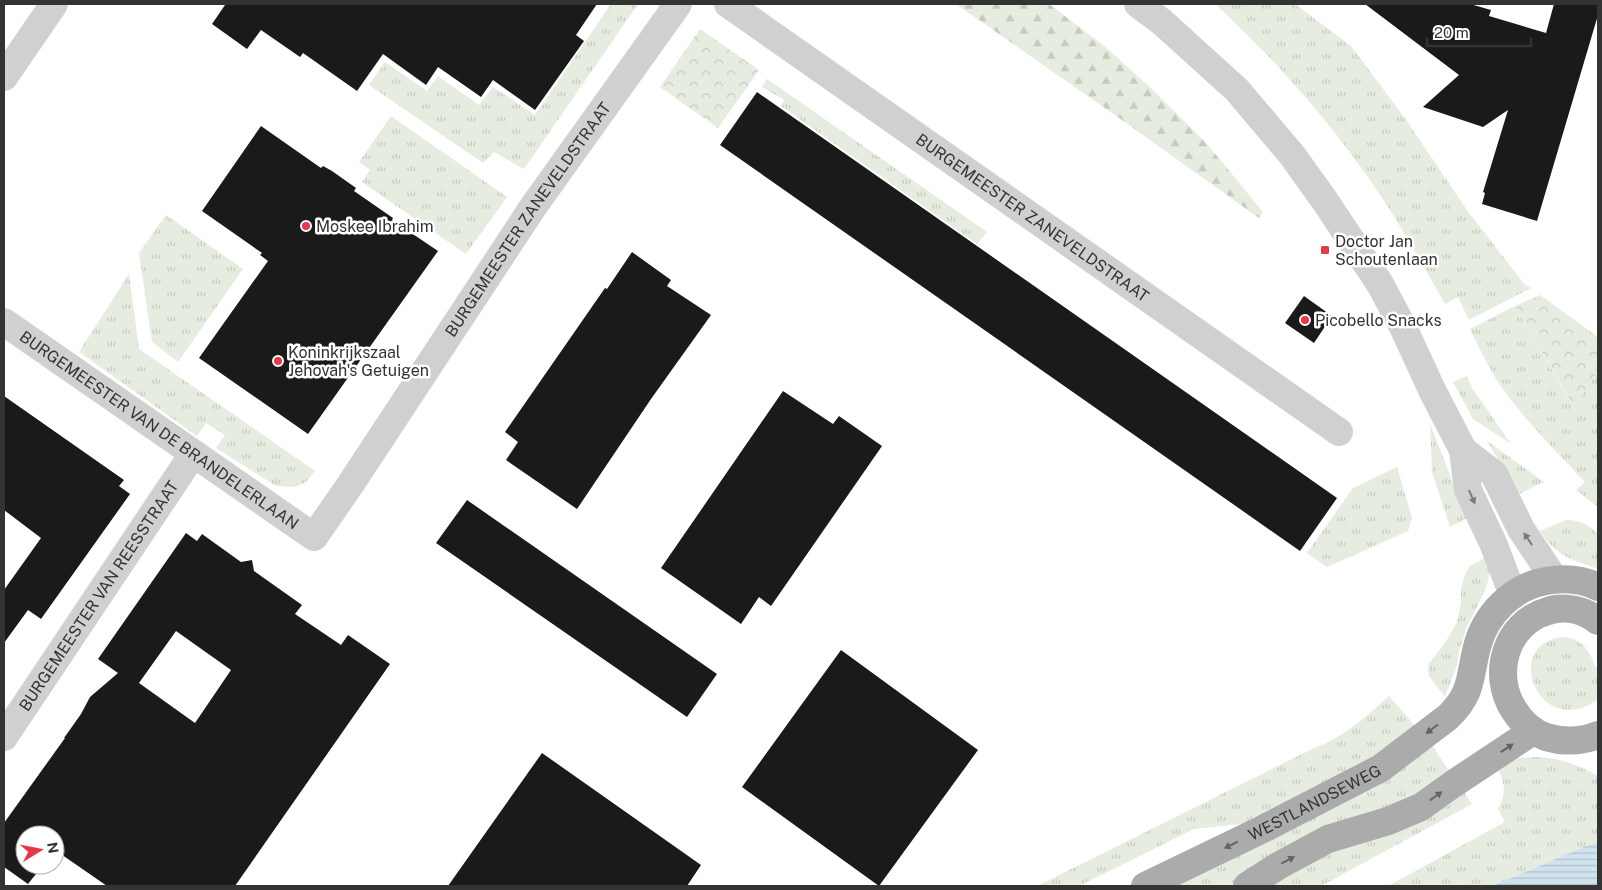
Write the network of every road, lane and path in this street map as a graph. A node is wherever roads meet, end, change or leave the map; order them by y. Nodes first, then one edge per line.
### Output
1 (54, 4) edge
2 (678, 4) edge
3 (728, 4) edge
4 (1138, 4) edge
5 (4, 77) edge
6 (4, 322) edge
7 (1339, 432) dead end
8 (1463, 450) junction
9 (193, 454) junction
10 (314, 537) joint
11 (1554, 580) junction
12 (1598, 587) edge
13 (1513, 595) junction
14 (1598, 621) edge
15 (1524, 623) junction
16 (1533, 731) junction
17 (4, 737) edge
18 (1597, 738) edge
19 (1145, 886) edge
20 (1247, 886) edge

1 - 5 street
2 - 10 street, BURGEMEESTER ZANEVELDSTRAAT
3 - 7 street, BURGEMEESTER ZANEVELDSTRAAT
4 - 8 street
6 - 9 street, BURGEMEESTER VAN DE BRANDELERLAAN
11 -> 8 street
8 -> 13 street
9 - 10 street, BURGEMEESTER VAN DE BRANDELERLAAN
9 - 17 street, BURGEMEESTER VAN REESSTRAAT
11 - 12 main road
11 - 13 main road
13 - 15 main road
13 -> 19 main road, WESTLANDSEWEG
14 - 15 main road
15 - 16 main road
16 - 18 main road
20 -> 16 main road

